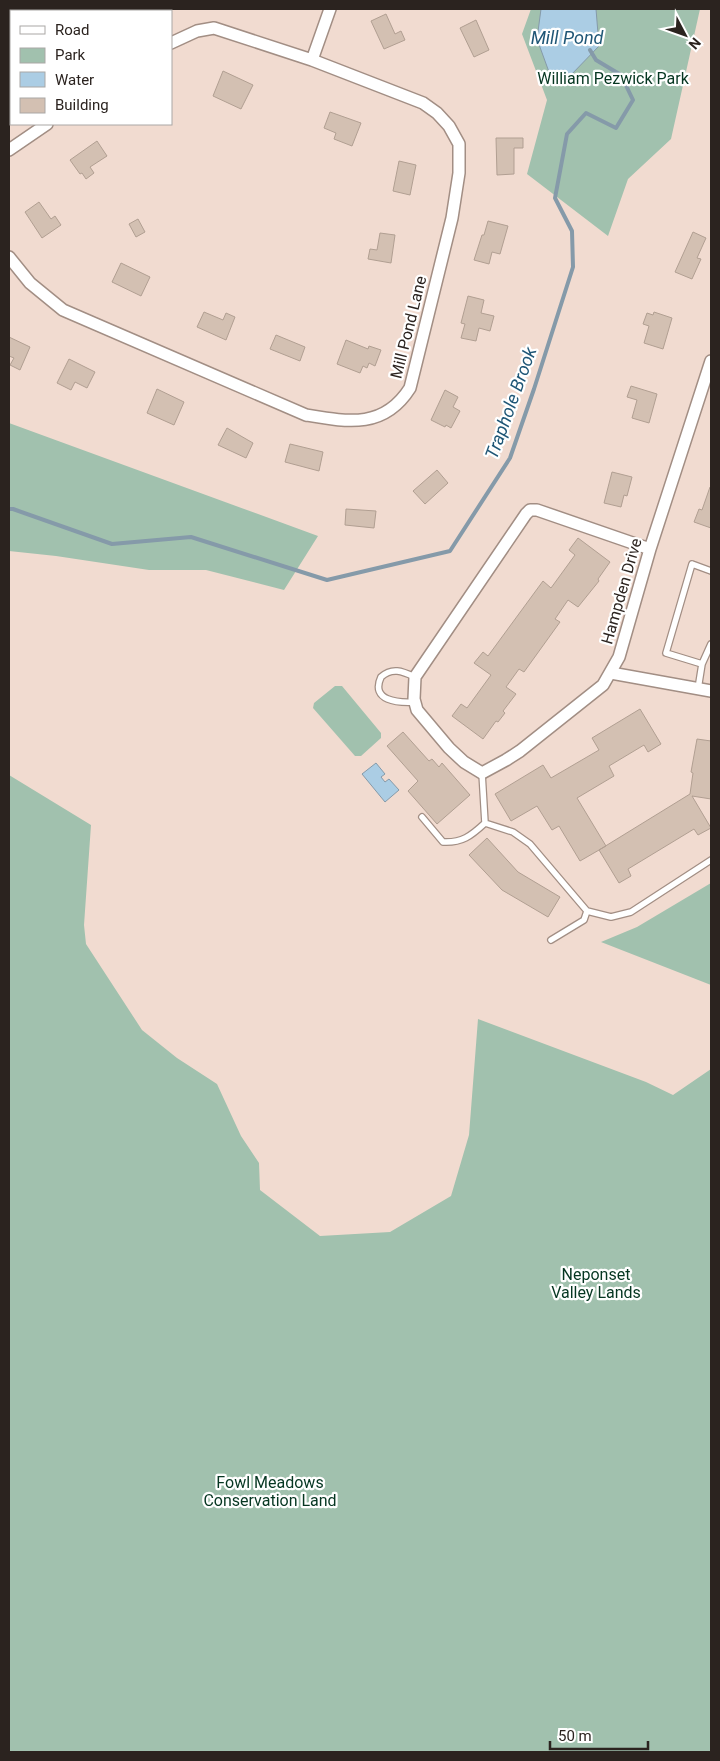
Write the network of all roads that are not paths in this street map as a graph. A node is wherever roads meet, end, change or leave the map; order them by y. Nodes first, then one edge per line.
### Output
1 (330, 9) edge
2 (172, 43) edge
3 (312, 60) junction
4 (46, 125) edge
5 (9, 150) edge
6 (9, 257) edge
7 (711, 363) edge
8 (650, 549) junction
9 (711, 571) edge
10 (711, 644) edge
11 (702, 664) junction
12 (611, 673) junction
13 (415, 677) junction
14 (698, 690) junction
15 (711, 692) edge
16 (414, 702) junction
17 (482, 773) junction
18 (422, 817) dead end
19 (485, 823) junction
20 (711, 860) edge
21 (587, 911) junction
22 (551, 940) dead end

1 - 3 street
2 - 3 street, Mill Pond Lane
3 - 6 street, Mill Pond Lane
4 - 5 street
7 - 8 street, Hampden Drive
8 - 12 street, Hampden Drive
8 - 13 street
9 - 11 lane
10 - 11 lane
11 - 14 lane
12 - 14 street
12 - 17 street, Hampden Drive
13 - 16 street
13 - 16 lane
14 - 15 street
16 - 17 street
17 - 19 lane
18 - 19 lane
19 - 21 lane
20 - 21 lane
21 - 22 lane

